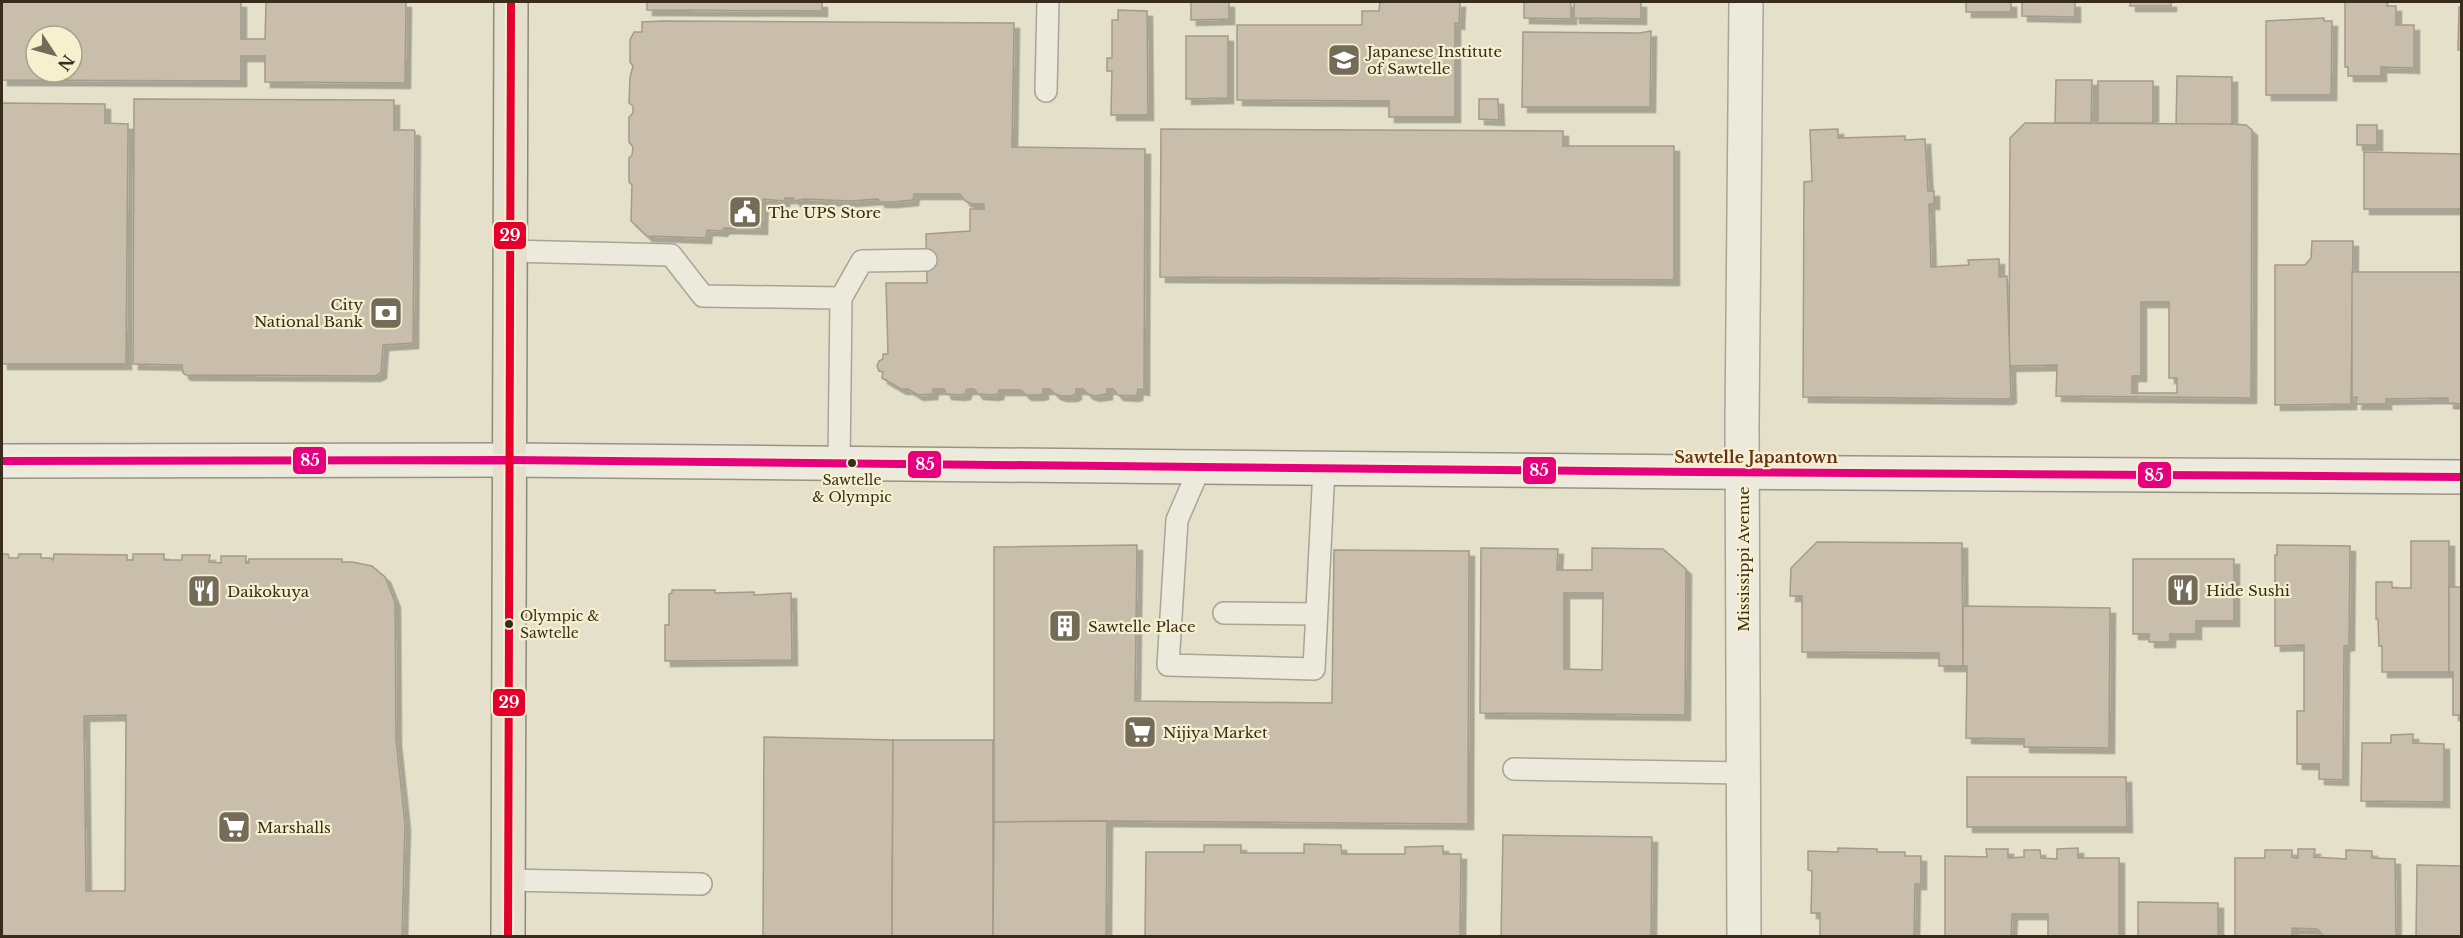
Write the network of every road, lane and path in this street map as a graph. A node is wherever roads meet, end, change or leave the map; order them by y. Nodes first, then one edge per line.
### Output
1 (511, 2) edge
2 (1048, 2) edge
3 (1746, 2) edge
4 (1046, 91) dead end
5 (510, 251) junction
6 (926, 260) dead end
7 (841, 298) junction
8 (510, 460) junction
9 (2, 462) edge
10 (840, 463) junction
11 (1200, 467) junction
12 (1324, 468) junction
13 (1742, 472) junction
14 (2462, 477) edge
15 (1224, 613) dead end
16 (1316, 614) junction
17 (1514, 769) dead end
18 (1742, 773) junction
19 (508, 880) junction
20 (701, 884) dead end
21 (508, 936) edge
22 (1744, 936) edge

1 - 5 main road
2 - 4 lane
3 - 13 street, Mississippi Avenue
5 - 7 lane
5 - 8 main road
6 - 7 lane
7 - 10 lane
8 - 9 street
8 - 10 street
8 - 19 main road
10 - 11 street
11 - 12 street
11 - 16 lane
12 - 13 street
12 - 16 lane
13 - 14 street
13 - 18 street, Mississippi Avenue
15 - 16 lane
17 - 18 lane
18 - 22 street, Mississippi Avenue
19 - 20 lane
19 - 21 main road

